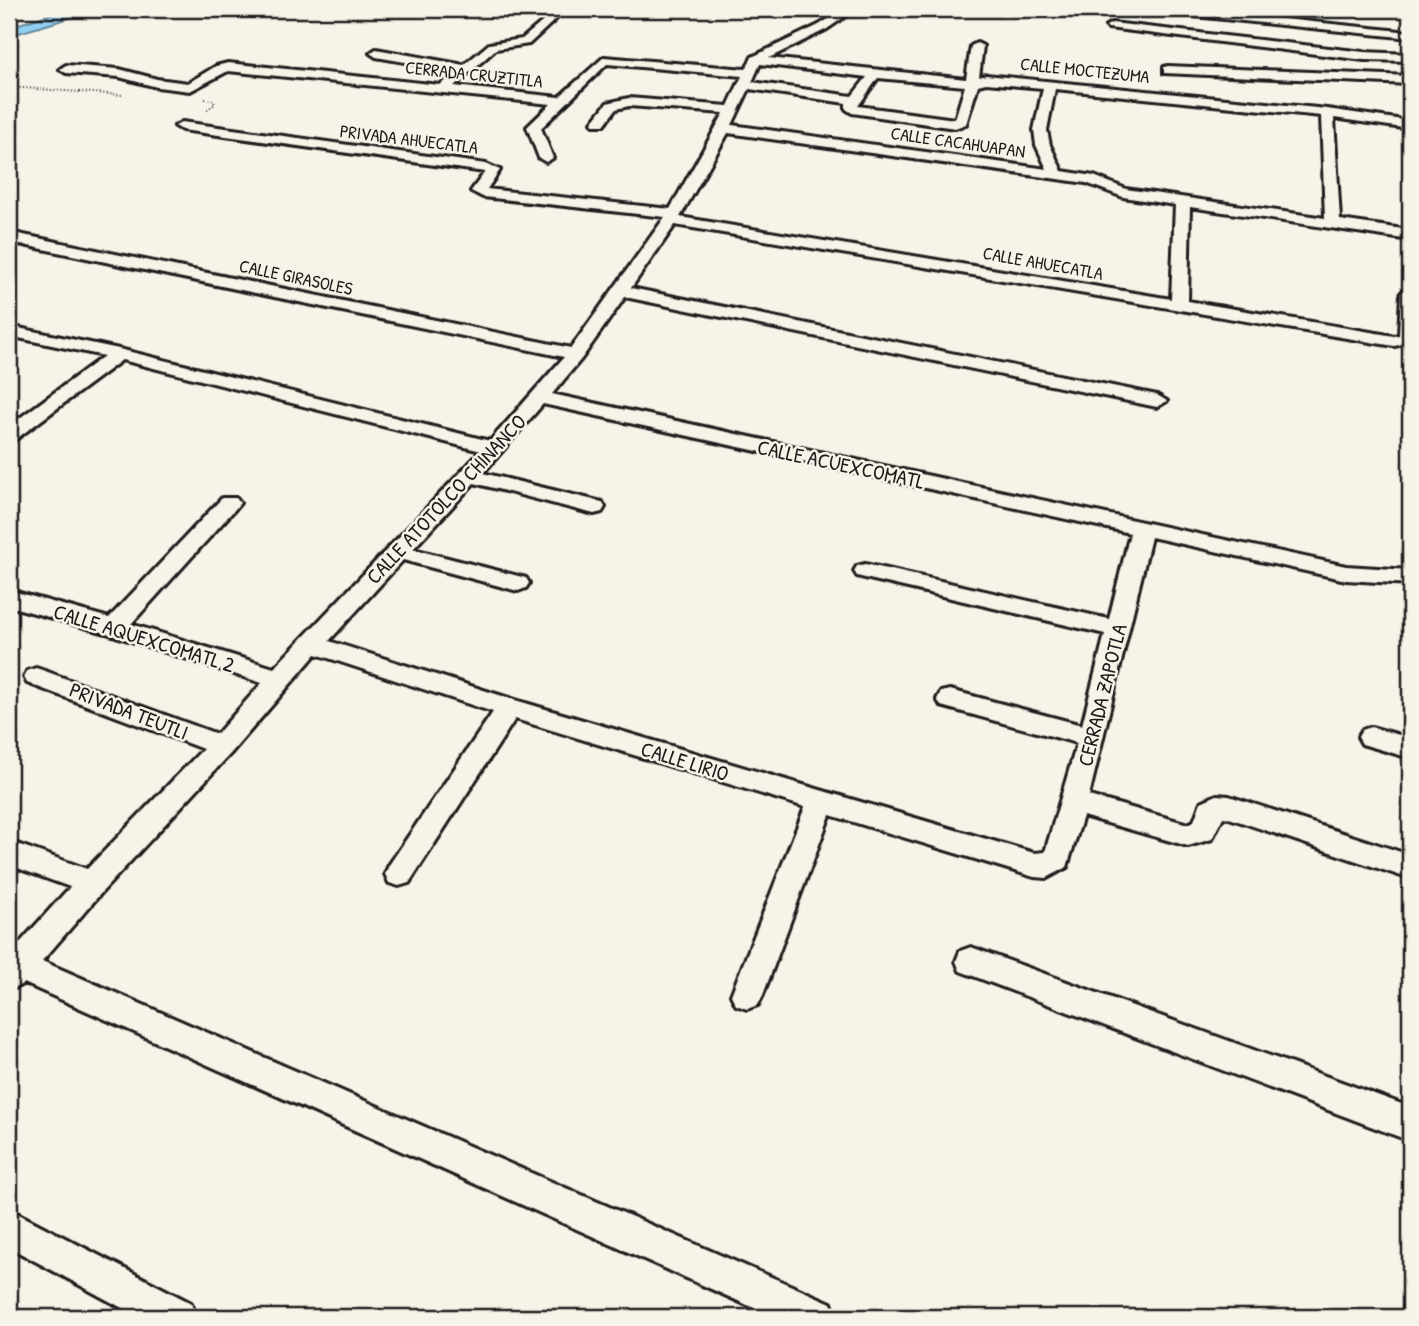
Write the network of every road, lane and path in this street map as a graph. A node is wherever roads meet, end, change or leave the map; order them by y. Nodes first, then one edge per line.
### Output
1 (851, 9) edge
2 (1155, 9) edge
3 (554, 15) dead end
4 (1112, 26) dead end
5 (1410, 35) edge
6 (977, 46) dead end
7 (376, 53) dead end
8 (1410, 58) edge
9 (66, 69) dead end
10 (466, 69) junction
11 (1168, 70) dead end
12 (751, 73) junction
13 (875, 74) junction
14 (1410, 80) edge
15 (972, 83) junction
16 (1050, 85) junction
17 (444, 88) junction
18 (201, 99) dead end
19 (854, 100) junction
20 (563, 101) junction
21 (1327, 113) junction
22 (729, 119) junction
23 (600, 122) dead end
24 (182, 125) joint
25 (1410, 125) edge
26 (545, 158) dead end
27 (1055, 176) junction
28 (1183, 202) junction
29 (673, 217) junction
30 (1333, 224) junction
31 (1410, 235) edge
32 (9, 237) edge
33 (620, 291) junction
34 (1409, 293) edge
35 (1179, 306) junction
36 (12, 335) edge
37 (119, 354) junction
38 (576, 354) junction
39 (539, 397) junction
40 (1157, 401) dead end
41 (9, 435) edge
42 (495, 448) junction
43 (470, 475) junction
44 (229, 503) dead end
45 (594, 507) dead end
46 (1142, 530) junction
47 (398, 552) junction
48 (865, 571) dead end
49 (1410, 577) edge
50 (518, 583) dead end
51 (9, 598) edge
52 (114, 627) junction
53 (1118, 629) junction
54 (312, 644) junction
55 (36, 677) dead end
56 (279, 679) junction
57 (950, 699) dead end
58 (509, 708) junction
59 (1092, 737) junction
60 (1371, 737) dead end
61 (222, 746) junction
62 (1410, 748) edge
63 (821, 802) junction
64 (1074, 803) junction
65 (9, 853) edge
66 (1057, 859) joint
67 (1410, 867) edge
68 (399, 874) dead end
69 (92, 883) junction
70 (971, 961) dead end
71 (14, 971) edge
72 (747, 995) dead end
73 (1410, 1124) edge
74 (9, 1227) edge
75 (177, 1317) edge
76 (817, 1317) edge

1 - 12 street
2 - 5 street
3 - 10 street
4 - 8 street
6 - 15 street
7 - 10 street
9 - 17 street, CERRADA CRUZTITLA
10 - 17 street
11 - 14 street
12 - 13 street, CALLE MOCTEZUMA
12 - 19 street
12 - 20 street, CERRADA CRUZTITLA
12 - 22 street, CALLE ATOTOLCO CHINANCO
13 - 15 street, CALLE MOCTEZUMA
13 - 19 street
15 - 16 street, CALLE MOCTEZUMA
15 - 19 street
16 - 21 street, CALLE MOCTEZUMA
16 - 27 street
17 - 20 street, CERRADA CRUZTITLA
18 - 24 path
20 - 26 street
21 - 25 street, CALLE MOCTEZUMA
21 - 30 street
22 - 23 street, CALLE CACAHUAPAN
22 - 27 street, CALLE CACAHUAPAN
22 - 29 street, CALLE ATOTOLCO CHINANCO
24 - 29 street, PRIVADA AHUECATLA
27 - 28 street, CALLE CACAHUAPAN
28 - 30 street
28 - 35 street
29 - 33 street, CALLE ATOTOLCO CHINANCO
29 - 35 street, CALLE AHUECATLA
30 - 31 street
32 - 38 street, CALLE GIRASOLES
33 - 38 street, CALLE ATOTOLCO CHINANCO
33 - 40 street
34 - 35 street, CALLE AHUECATLA
36 - 37 street
37 - 41 street
37 - 42 street
38 - 39 street, CALLE ATOTOLCO CHINANCO
39 - 42 street, CALLE ATOTOLCO CHINANCO
39 - 46 street, CALLE ACUEXCOMATL
42 - 43 street, CALLE ATOTOLCO CHINANCO
43 - 45 street
43 - 47 street, CALLE ATOTOLCO CHINANCO
44 - 52 street
46 - 49 street, CALLE ACUEXCOMATL
46 - 53 street, CERRADA ZAPOTLA
47 - 50 street
47 - 54 street, CALLE ATOTOLCO CHINANCO
48 - 53 street
51 - 52 street, CALLE AQUEXCOMATL 2
52 - 56 street, CALLE AQUEXCOMATL 2
53 - 59 street, CERRADA ZAPOTLA
54 - 56 street, CALLE ATOTOLCO CHINANCO
54 - 58 street, CALLE LIRIO
55 - 61 street, PRIVADA TEUTLI
56 - 61 street, CALLE ATOTOLCO CHINANCO
57 - 59 street
58 - 63 street, CALLE LIRIO
58 - 68 street
59 - 64 street, CERRADA ZAPOTLA
60 - 62 street
61 - 69 street, CALLE ATOTOLCO CHINANCO
63 - 66 street, CALLE LIRIO
63 - 72 street
64 - 66 street, CERRADA ZAPOTLA
64 - 67 street
65 - 69 street
69 - 71 street, CALLE ATOTOLCO CHINANCO
70 - 73 street
71 - 76 street
74 - 75 street

